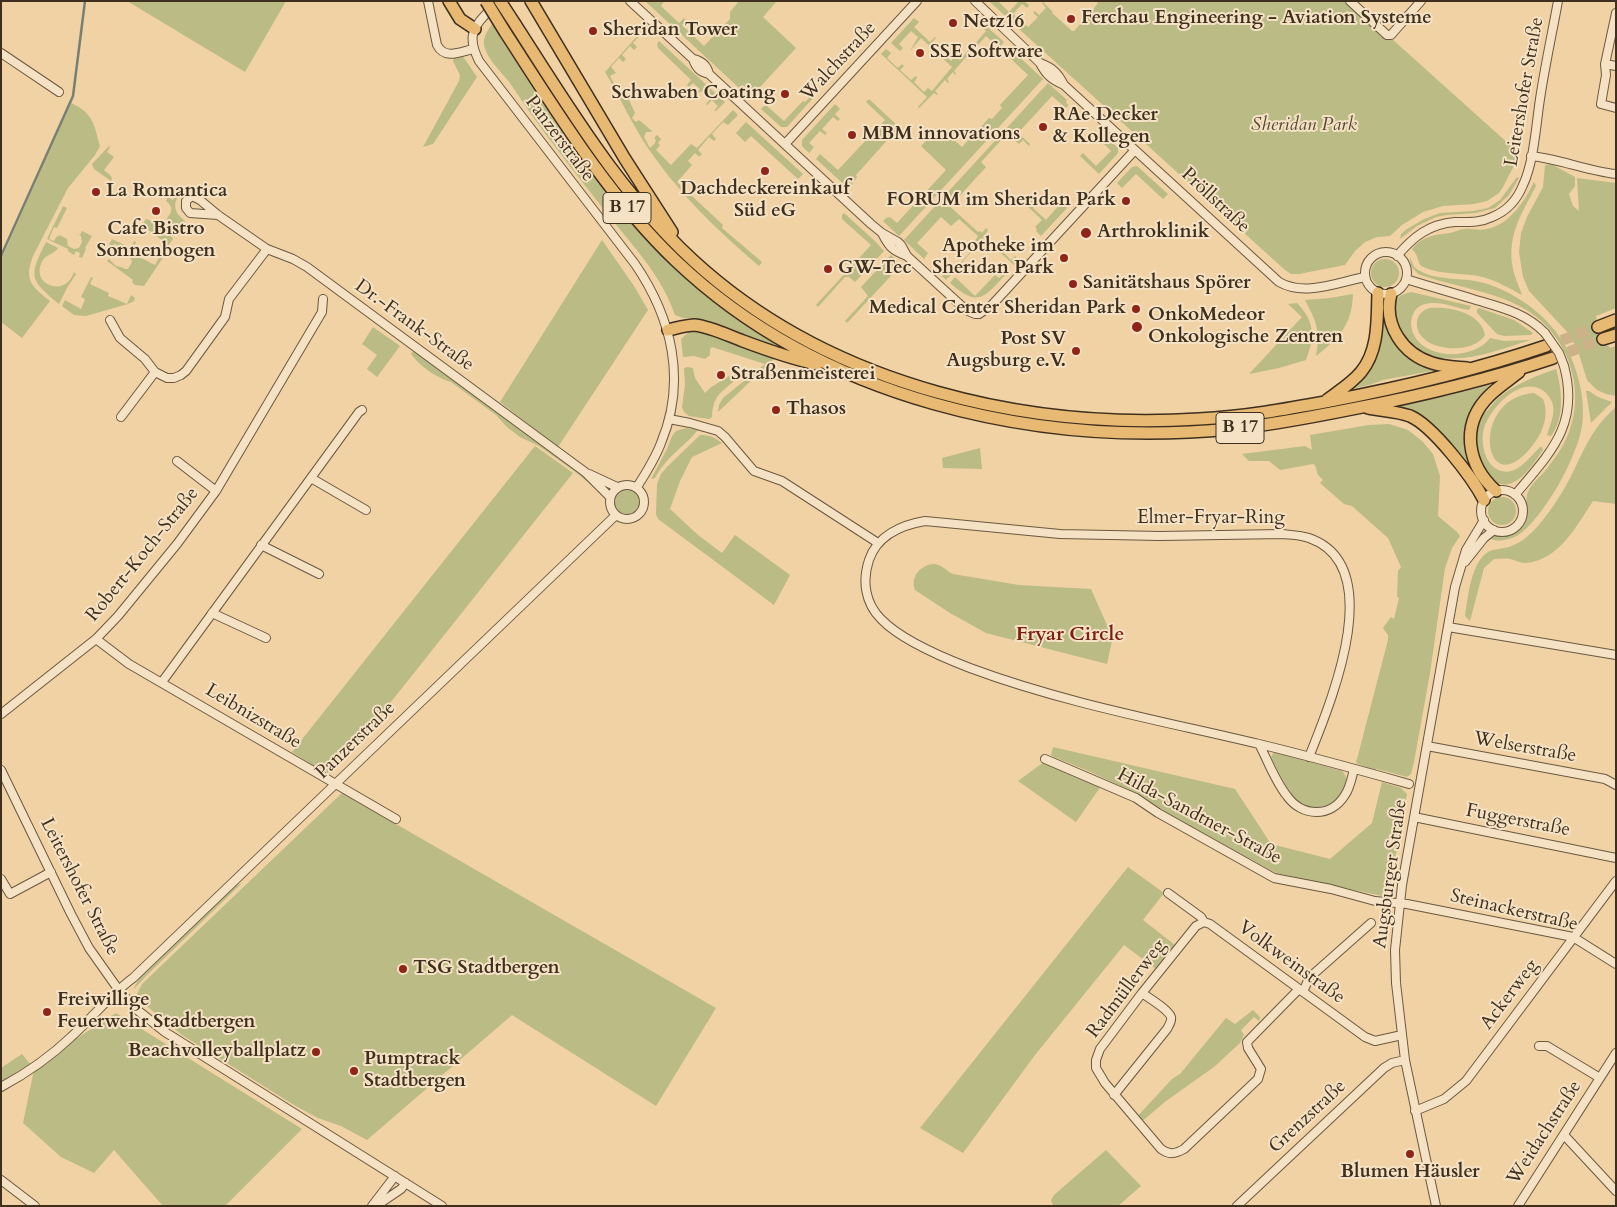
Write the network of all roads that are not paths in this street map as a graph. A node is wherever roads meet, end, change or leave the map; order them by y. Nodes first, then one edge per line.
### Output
1 (428, 1) edge
2 (449, 1) edge
3 (486, 1) edge
4 (500, 1) edge
5 (531, 1) edge
6 (630, 1) edge
7 (917, 1) edge
8 (975, 1) edge
9 (1350, 1) edge
10 (1421, 1) edge
11 (1558, 1) edge
12 (1616, 13) edge
13 (486, 14) dead end
14 (510, 28) junction
15 (475, 29) junction
16 (473, 49) junction
17 (2, 55) edge
18 (1605, 64) junction
19 (1616, 66) edge
20 (59, 92) dead end
21 (1616, 108) edge
22 (785, 144) junction
23 (1135, 150) junction
24 (1531, 156) junction
25 (1616, 174) edge
26 (218, 214) dead end
27 (267, 248) junction
28 (685, 253) junction
29 (1397, 256) junction
30 (1365, 277) junction
31 (1406, 279) junction
32 (1378, 293) junction
33 (1391, 294) junction
34 (323, 300) dead end
35 (110, 320) dead end
36 (1616, 320) edge
37 (1598, 327) tunnel mouth
38 (668, 330) junction
39 (1616, 334) edge
40 (1603, 339) tunnel mouth
41 (1546, 346) tunnel mouth
42 (789, 351) junction
43 (1553, 358) tunnel mouth
44 (1527, 367) junction
45 (1474, 369) junction
46 (155, 372) junction
47 (1325, 402) junction
48 (1361, 407) junction
49 (362, 410) dead end
50 (121, 417) dead end
51 (669, 419) junction
52 (177, 461) dead end
53 (585, 472) junction
54 (310, 478) junction
55 (618, 487) junction
56 (637, 487) junction
57 (216, 491) junction
58 (1496, 491) junction
59 (1515, 494) junction
60 (610, 497) junction
61 (1484, 500) junction
62 (366, 510) dead end
63 (616, 515) junction
64 (1484, 520) junction
65 (1494, 530) junction
66 (878, 543) junction
67 (261, 546) junction
68 (1459, 570) junction
69 (320, 574) dead end
70 (212, 613) junction
71 (1448, 627) junction
72 (266, 638) dead end
73 (96, 639) junction
74 (1616, 655) edge
75 (162, 682) junction
76 (1, 714) edge
77 (1259, 744) junction
78 (1427, 746) junction
79 (1309, 757) junction
80 (1045, 759) dead end
81 (1354, 769) junction
82 (1, 770) edge
83 (334, 784) junction
84 (1409, 784) dead end
85 (1616, 785) edge
86 (1414, 817) junction
87 (396, 819) dead end
88 (1616, 858) edge
89 (51, 872) junction
90 (1, 879) edge
91 (1616, 881) edge
92 (1168, 893) dead end
93 (1400, 903) junction
94 (1204, 922) junction
95 (1371, 923) dead end
96 (1573, 937) junction
97 (1616, 964) edge
98 (118, 989) junction
99 (1301, 990) junction
100 (1142, 993) junction
101 (1402, 1035) junction
102 (1539, 1046) dead end
103 (1616, 1053) edge
104 (1406, 1060) junction
105 (1600, 1078) junction
106 (1, 1087) edge
107 (1114, 1095) junction
108 (1415, 1111) junction
109 (1564, 1135) junction
110 (395, 1176) junction
111 (1, 1180) edge
112 (406, 1184) junction
113 (1616, 1191) edge
114 (1435, 1202) edge
115 (1428, 1205) edge
116 (35, 1206) edge
117 (372, 1206) edge
118 (376, 1206) edge
119 (442, 1206) edge
120 (1237, 1206) edge
121 (1518, 1206) edge

1 - 16 street
2 - 15 highway
3 - 14 highway, B 17, bridge
4 - 14 highway, B 17, bridge
5 - 28 highway
6 - 22 street
7 - 22 street, Walchstraße
8 - 23 street, Pröllstraße
9 - 10 street
11 - 24 street, Leitershofer Straße
12 - 18 street
13 - 15 street
14 - 28 highway, B 17
14 - 42 highway, B 17
15 - 16 street
16 - 38 street, Panzerstraße
17 - 20 street
18 - 19 street
18 - 21 street
22 - 23 street
23 - 30 street, Pröllstraße
24 - 25 street
24 - 29 street, Leitershofer Straße
26 - 27 street, Dr.-Frank-Straße
27 - 46 street
27 - 53 street, Dr.-Frank-Straße
28 - 47 highway, B 17
29 - 30 street
29 - 31 street
30 - 32 street
31 - 33 street
31 - 59 street, bridge
32 - 33 street
32 - 47 highway
33 - 45 highway
34 - 57 street, Robert-Koch-Straße
35 - 46 street
36 - 37 highway
38 - 42 highway
38 - 51 street, Panzerstraße
39 - 40 highway
41 - 45 highway, B 17
42 - 48 highway, B 17
43 - 44 highway, B 17
44 - 48 highway, B 17
44 - 58 highway
45 - 47 highway, B 17
46 - 50 street
48 - 61 highway
49 - 54 street
51 - 56 street, Panzerstraße
51 - 66 street
52 - 57 street, Robert-Koch-Straße
53 - 55 street, Dr.-Frank-Straße
53 - 60 street, Dr.-Frank-Straße
54 - 62 street
54 - 67 street
55 - 56 street
55 - 60 street
56 - 63 street
57 - 73 street, Robert-Koch-Straße
58 - 59 street
58 - 61 street
59 - 65 street
60 - 63 street
61 - 64 street
63 - 83 street, Panzerstraße
64 - 65 street
64 - 68 street
65 - 68 street
66 - 77 street, Elmer-Fryar-Ring
66 - 79 street, Elmer-Fryar-Ring
67 - 69 street
67 - 70 street
68 - 71 street
70 - 72 street
70 - 75 street
71 - 74 street
71 - 78 street, Augsburger Straße
73 - 75 street, Leibnizstraße
73 - 76 street, Robert-Koch-Straße
75 - 83 street, Leibnizstraße
77 - 79 street, Elmer-Fryar-Ring
77 - 81 street
78 - 85 street, Welserstraße
78 - 86 street, Augsburger Straße
79 - 81 street, Elmer-Fryar-Ring
80 - 93 street, Hilda-Sandtner-Straße
81 - 84 street, Elmer-Fryar-Ring
82 - 89 street, Leitershofer Straße
83 - 87 street, Leibnizstraße
83 - 98 street, Panzerstraße
86 - 88 street, Fuggerstraße
86 - 93 street, Augsburger Straße
89 - 90 street
89 - 98 street, Leitershofer Straße
91 - 96 street, Ackerweg
92 - 94 street, Volkweinstraße
93 - 96 street, Steinackerstraße
93 - 101 street, Augsburger Straße
94 - 99 street, Volkweinstraße
94 - 100 street, Radmüllerweg
95 - 99 street
96 - 97 street, Steinackerstraße
96 - 108 street, Ackerweg
98 - 106 street, Panzerstraße
98 - 110 street, Leitershofer Straße
99 - 101 street, Volkweinstraße
99 - 107 street, Radmüllerweg
100 - 107 street, Radmüllerweg
100 - 107 street
101 - 104 street, Augsburger Straße
102 - 105 street, Weidachstraße
103 - 105 street, Weidachstraße
104 - 108 street, Augsburger Straße
104 - 120 street, Grenzstraße
105 - 109 street, Weidachstraße
108 - 114 street, Augsburger Straße
109 - 113 street
109 - 121 street, Weidachstraße
110 - 112 street, Leitershofer Straße
110 - 117 street
111 - 116 street
112 - 118 street
112 - 119 street, Leitershofer Straße
114 - 115 street

